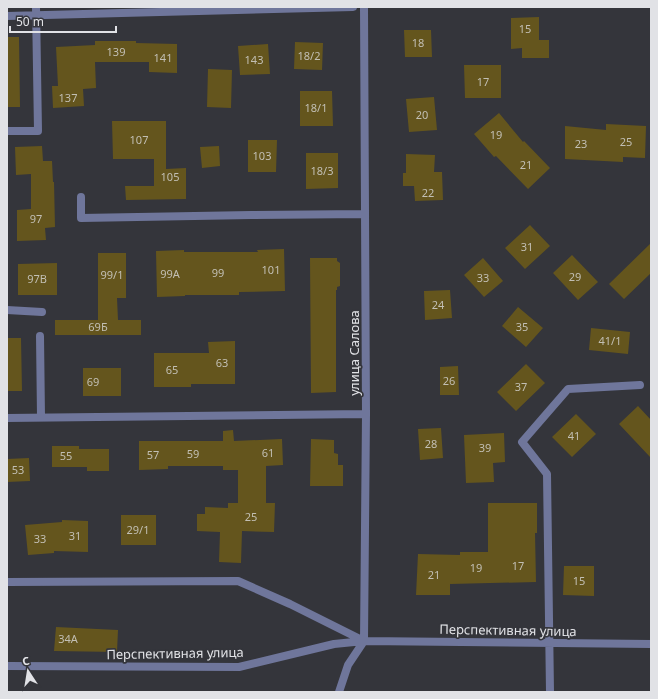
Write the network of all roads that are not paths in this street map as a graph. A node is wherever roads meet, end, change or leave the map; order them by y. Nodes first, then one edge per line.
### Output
1 (36, 7) edge
2 (353, 7) edge
3 (364, 7) edge
4 (7, 16) edge
5 (36, 16) junction
6 (7, 131) edge
7 (81, 197) dead end
8 (365, 214) junction
9 (7, 310) edge
10 (42, 312) dead end
11 (40, 336) dead end
12 (640, 385) dead end
13 (366, 414) junction
14 (41, 417) junction
15 (7, 418) edge
16 (7, 582) edge
17 (364, 641) junction
18 (550, 642) junction
19 (651, 644) edge
20 (7, 666) edge
21 (339, 692) edge
22 (550, 692) edge

1 - 5 street
2 - 5 street
3 - 8 street, улица Салова
4 - 5 street
5 - 6 street
7 - 8 street
8 - 13 street, улица Салова
9 - 10 street
11 - 14 street
12 - 18 street
13 - 14 street
13 - 17 street, улица Салова
14 - 15 street
16 - 17 street, Перспективная улица
17 - 18 street, Перспективная улица
17 - 20 street, Перспективная улица
17 - 21 street
18 - 19 street, Перспективная улица
18 - 22 street

